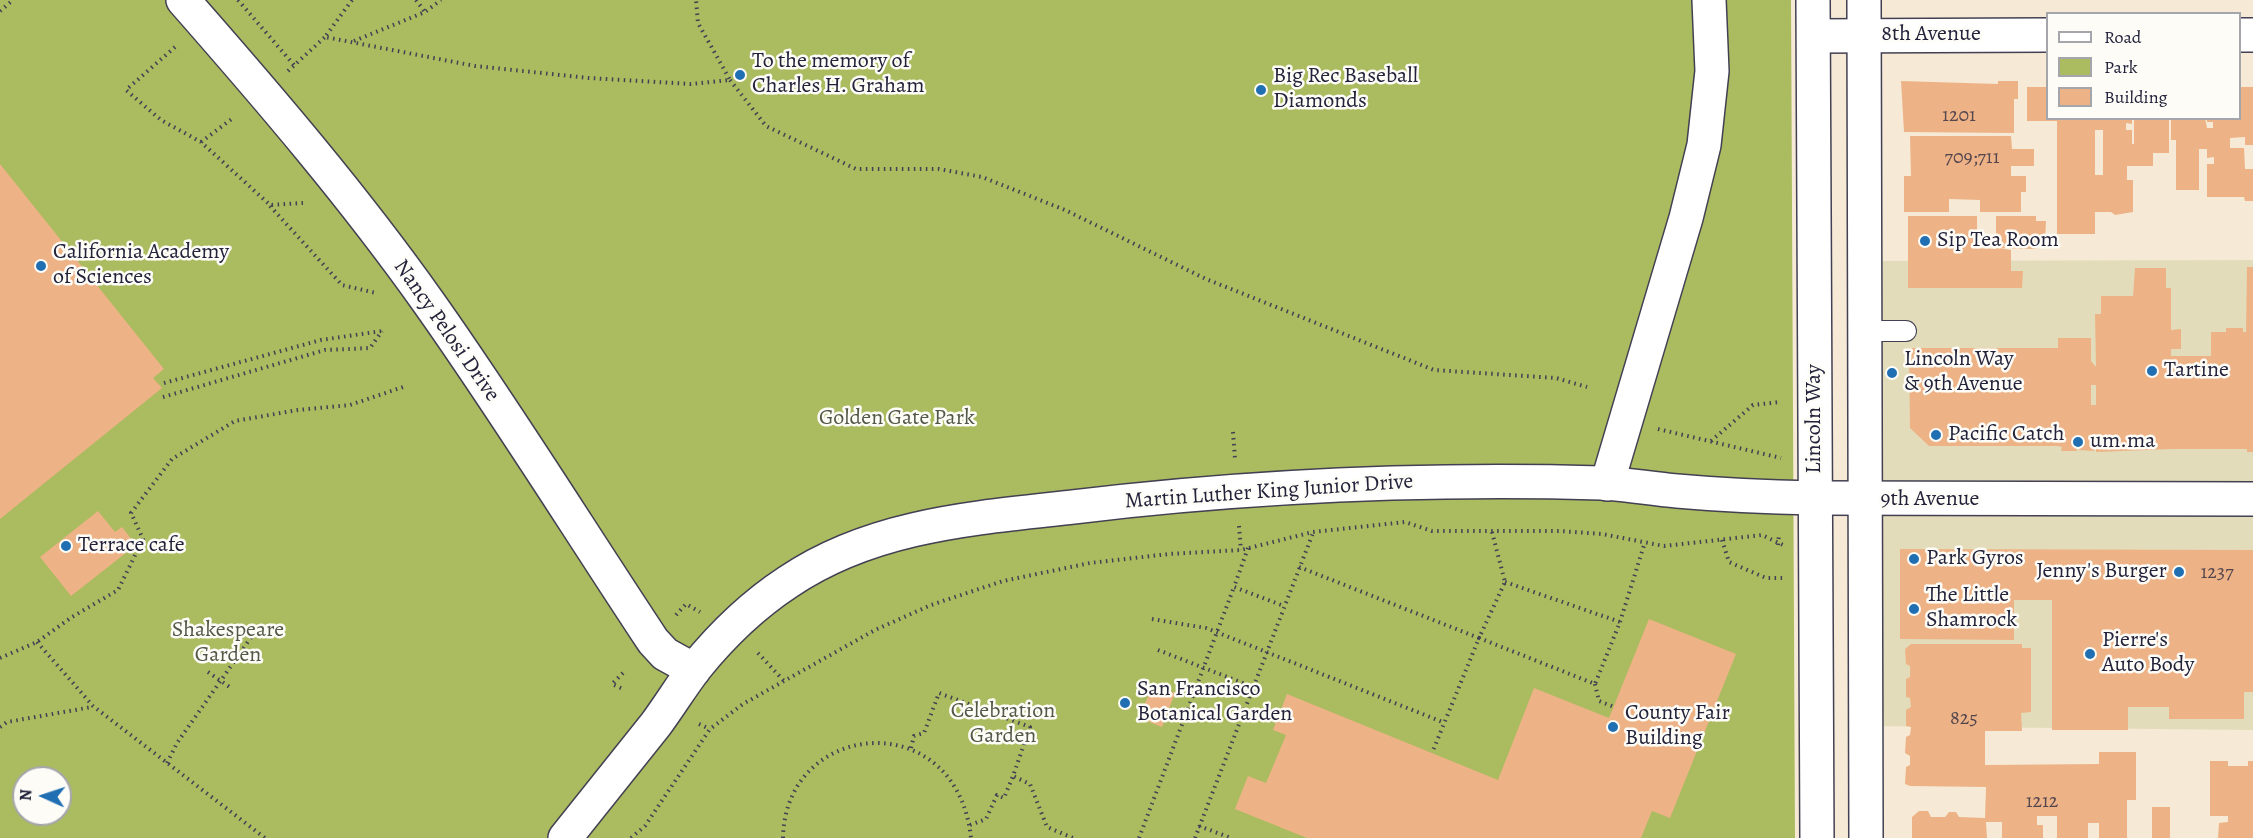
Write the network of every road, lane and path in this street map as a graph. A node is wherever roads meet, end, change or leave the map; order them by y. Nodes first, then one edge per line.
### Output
1 (13, 0) edge
2 (183, 0) edge
3 (238, 0) edge
4 (352, 0) edge
5 (416, 0) edge
6 (441, 0) edge
7 (696, 0) edge
8 (1709, 0) edge
9 (1813, 0) edge
10 (1864, 0) edge
11 (0, 11) edge
12 (425, 12) junction
13 (2046, 35) edge
14 (1814, 36) junction
15 (1863, 36) junction
16 (325, 37) junction
17 (353, 41) junction
18 (175, 47) dead end
19 (730, 80) junction
20 (233, 118) dead end
21 (201, 142) junction
22 (303, 203) dead end
23 (270, 205) junction
24 (376, 293) dead end
25 (1864, 331) junction
26 (1906, 331) dead end
27 (164, 383) dead end
28 (403, 387) dead end
29 (1587, 387) dead end
30 (163, 397) dead end
31 (1780, 402) dead end
32 (1648, 426) dead end
33 (1233, 432) dead end
34 (1710, 441) junction
35 (1781, 458) dead end
36 (1235, 459) dead end
37 (1607, 484) junction
38 (1816, 498) junction
39 (1865, 500) junction
40 (2253, 500) edge
41 (1239, 526) dead end
42 (1313, 532) junction
43 (1492, 532) junction
44 (1779, 535) dead end
45 (1722, 540) junction
46 (1645, 542) junction
47 (1248, 548) junction
48 (1241, 550) junction
49 (1299, 567) junction
50 (1787, 578) dead end
51 (1505, 582) junction
52 (1234, 587) junction
53 (1284, 606) junction
54 (700, 612) dead end
55 (676, 615) dead end
56 (1152, 620) dead end
57 (1620, 621) junction
58 (1218, 632) junction
59 (252, 636) dead end
60 (1479, 638) junction
61 (37, 642) junction
62 (1158, 650) dead end
63 (1267, 652) junction
64 (759, 653) dead end
65 (0, 658) edge
66 (1205, 667) junction
67 (694, 670) junction
68 (208, 672) dead end
69 (623, 673) dead end
70 (220, 681) junction
71 (784, 681) junction
72 (1595, 684) junction
73 (1253, 687) junction
74 (231, 688) dead end
75 (625, 690) dead end
76 (93, 706) junction
77 (1614, 707) dead end
78 (1445, 723) junction
79 (699, 724) dead end
80 (0, 727) edge
81 (710, 729) junction
82 (910, 748) junction
83 (1432, 753) dead end
84 (167, 764) junction
85 (1013, 776) junction
86 (970, 825) junction
87 (1199, 826) junction
88 (265, 838) edge
89 (565, 838) edge
90 (632, 838) edge
91 (783, 838) edge
92 (971, 838) edge
93 (1073, 838) edge
94 (1139, 838) edge
95 (1195, 838) edge
96 (1231, 838) edge
97 (1817, 838) edge
98 (1866, 838) edge

1 - 11 path
2 - 67 street, Nancy Pelosi Drive
3 - 16 path
4 - 16 path
5 - 12 path
6 - 12 path
7 - 19 path
8 - 37 street
9 - 14 street, Lincoln Way
10 - 15 street
12 - 17 path
13 - 15 street, 8th Avenue
14 - 15 street, 8th Avenue
14 - 38 street, Lincoln Way
15 - 25 street
16 - 17 path
17 - 19 path
18 - 21 path
19 - 29 path
20 - 21 path
21 - 23 path
22 - 23 path
23 - 24 path
25 - 26 lane
25 - 39 street
27 - 30 path
28 - 61 path
31 - 34 path
32 - 34 path
33 - 36 path
34 - 35 path
37 - 38 street, 9th Avenue
37 - 67 street, Martin Luther King Junior Drive
38 - 39 street, 9th Avenue
38 - 97 street, Lincoln Way
39 - 40 street, 9th Avenue
39 - 98 street
41 - 48 path
42 - 43 path
42 - 47 path
42 - 49 path
43 - 46 path
43 - 51 path
44 - 45 path
45 - 46 path
45 - 50 path
46 - 57 path
47 - 48 path
47 - 52 path
48 - 71 path
49 - 53 path
49 - 60 path
51 - 57 path
51 - 60 path
52 - 53 path
52 - 58 path
53 - 63 path
54 - 55 path
56 - 58 path
57 - 72 path
58 - 63 path
58 - 66 path
59 - 70 path
60 - 72 path
60 - 78 path
61 - 65 path
61 - 76 path
62 - 66 path
63 - 73 path
63 - 78 path
64 - 71 path
66 - 73 path
66 - 94 path
67 - 89 street, Martin Luther King Junior Drive
68 - 70 path
69 - 75 path
70 - 74 path
70 - 84 path
71 - 81 path
72 - 77 path
73 - 87 path
76 - 80 path
76 - 84 path
78 - 83 path
79 - 81 path
81 - 90 path
82 - 85 path
82 - 86 path
82 - 91 path
84 - 88 path
85 - 86 path
85 - 93 path
86 - 92 path
87 - 95 path
87 - 96 path

